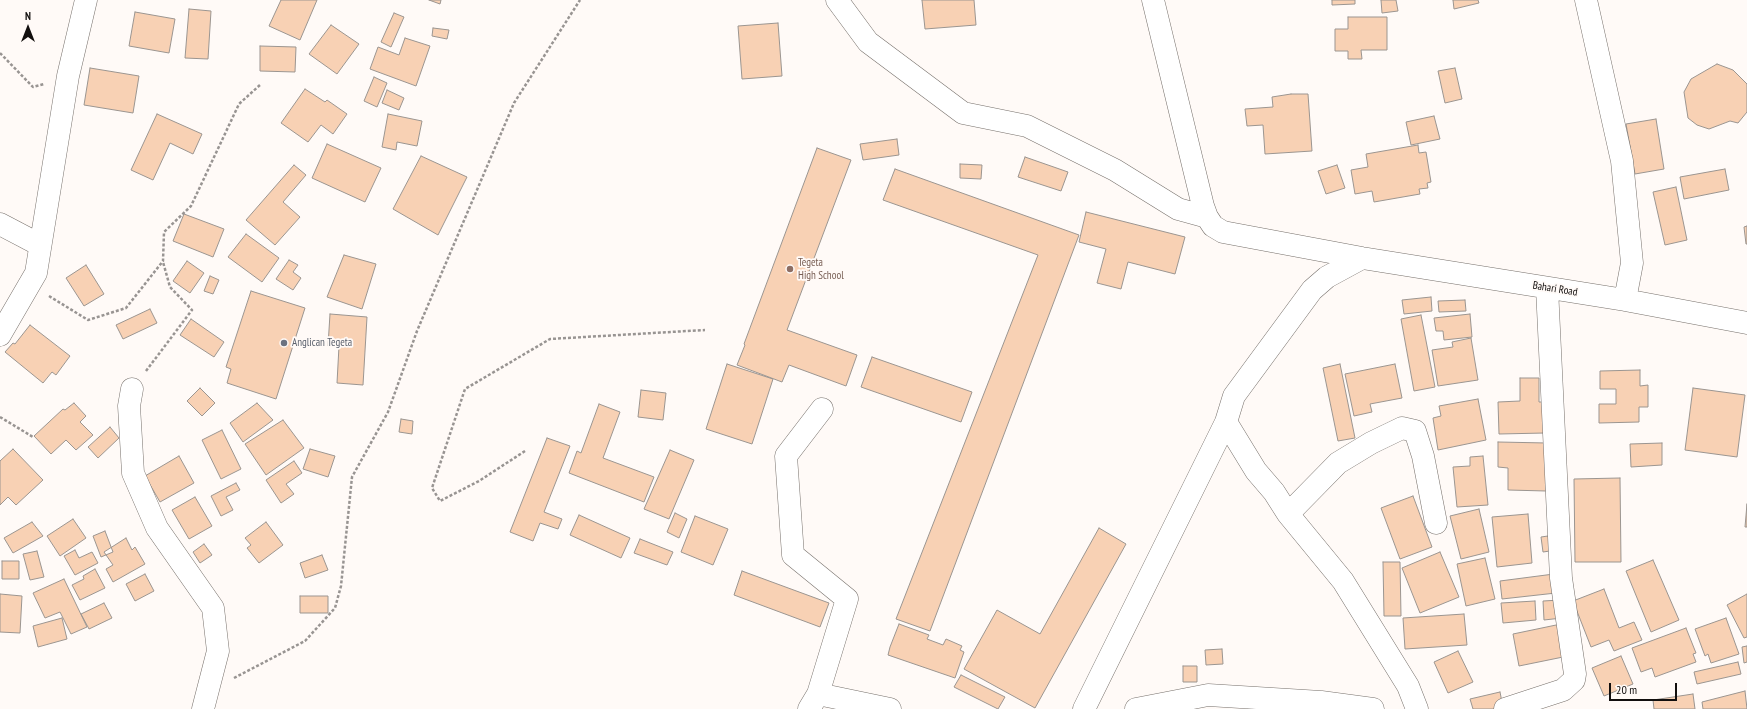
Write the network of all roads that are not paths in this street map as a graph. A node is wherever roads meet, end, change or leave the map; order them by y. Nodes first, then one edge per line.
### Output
1 (86, 0) edge
2 (837, 0) edge
3 (1153, 0) edge
4 (1586, 0) edge
5 (1207, 217) junction
6 (0, 224) edge
7 (40, 245) junction
8 (1362, 258) junction
9 (1547, 288) junction
10 (1625, 300) junction
11 (1747, 323) edge
12 (0, 335) edge
13 (132, 389) road end
14 (822, 409) dead end
15 (1226, 422) junction
16 (1288, 514) junction
17 (1436, 523) dead end
18 (813, 702) edge
19 (205, 705) edge
20 (890, 709) edge
21 (1084, 709) edge
22 (1136, 709) edge
23 (1373, 709) edge
24 (1417, 709) edge
25 (1505, 709) edge

1 - 7 street
2 - 5 street
3 - 5 street
4 - 10 street
5 - 8 street, Bahari Road
6 - 7 street
7 - 12 street
8 - 9 street, Bahari Road
8 - 15 street
9 - 10 street, Bahari Road
9 - 25 street
10 - 11 street, Bahari Road
13 - 19 street
14 - 18 street
15 - 16 street
15 - 21 street
16 - 17 street
16 - 24 street
18 - 20 street
22 - 23 street

